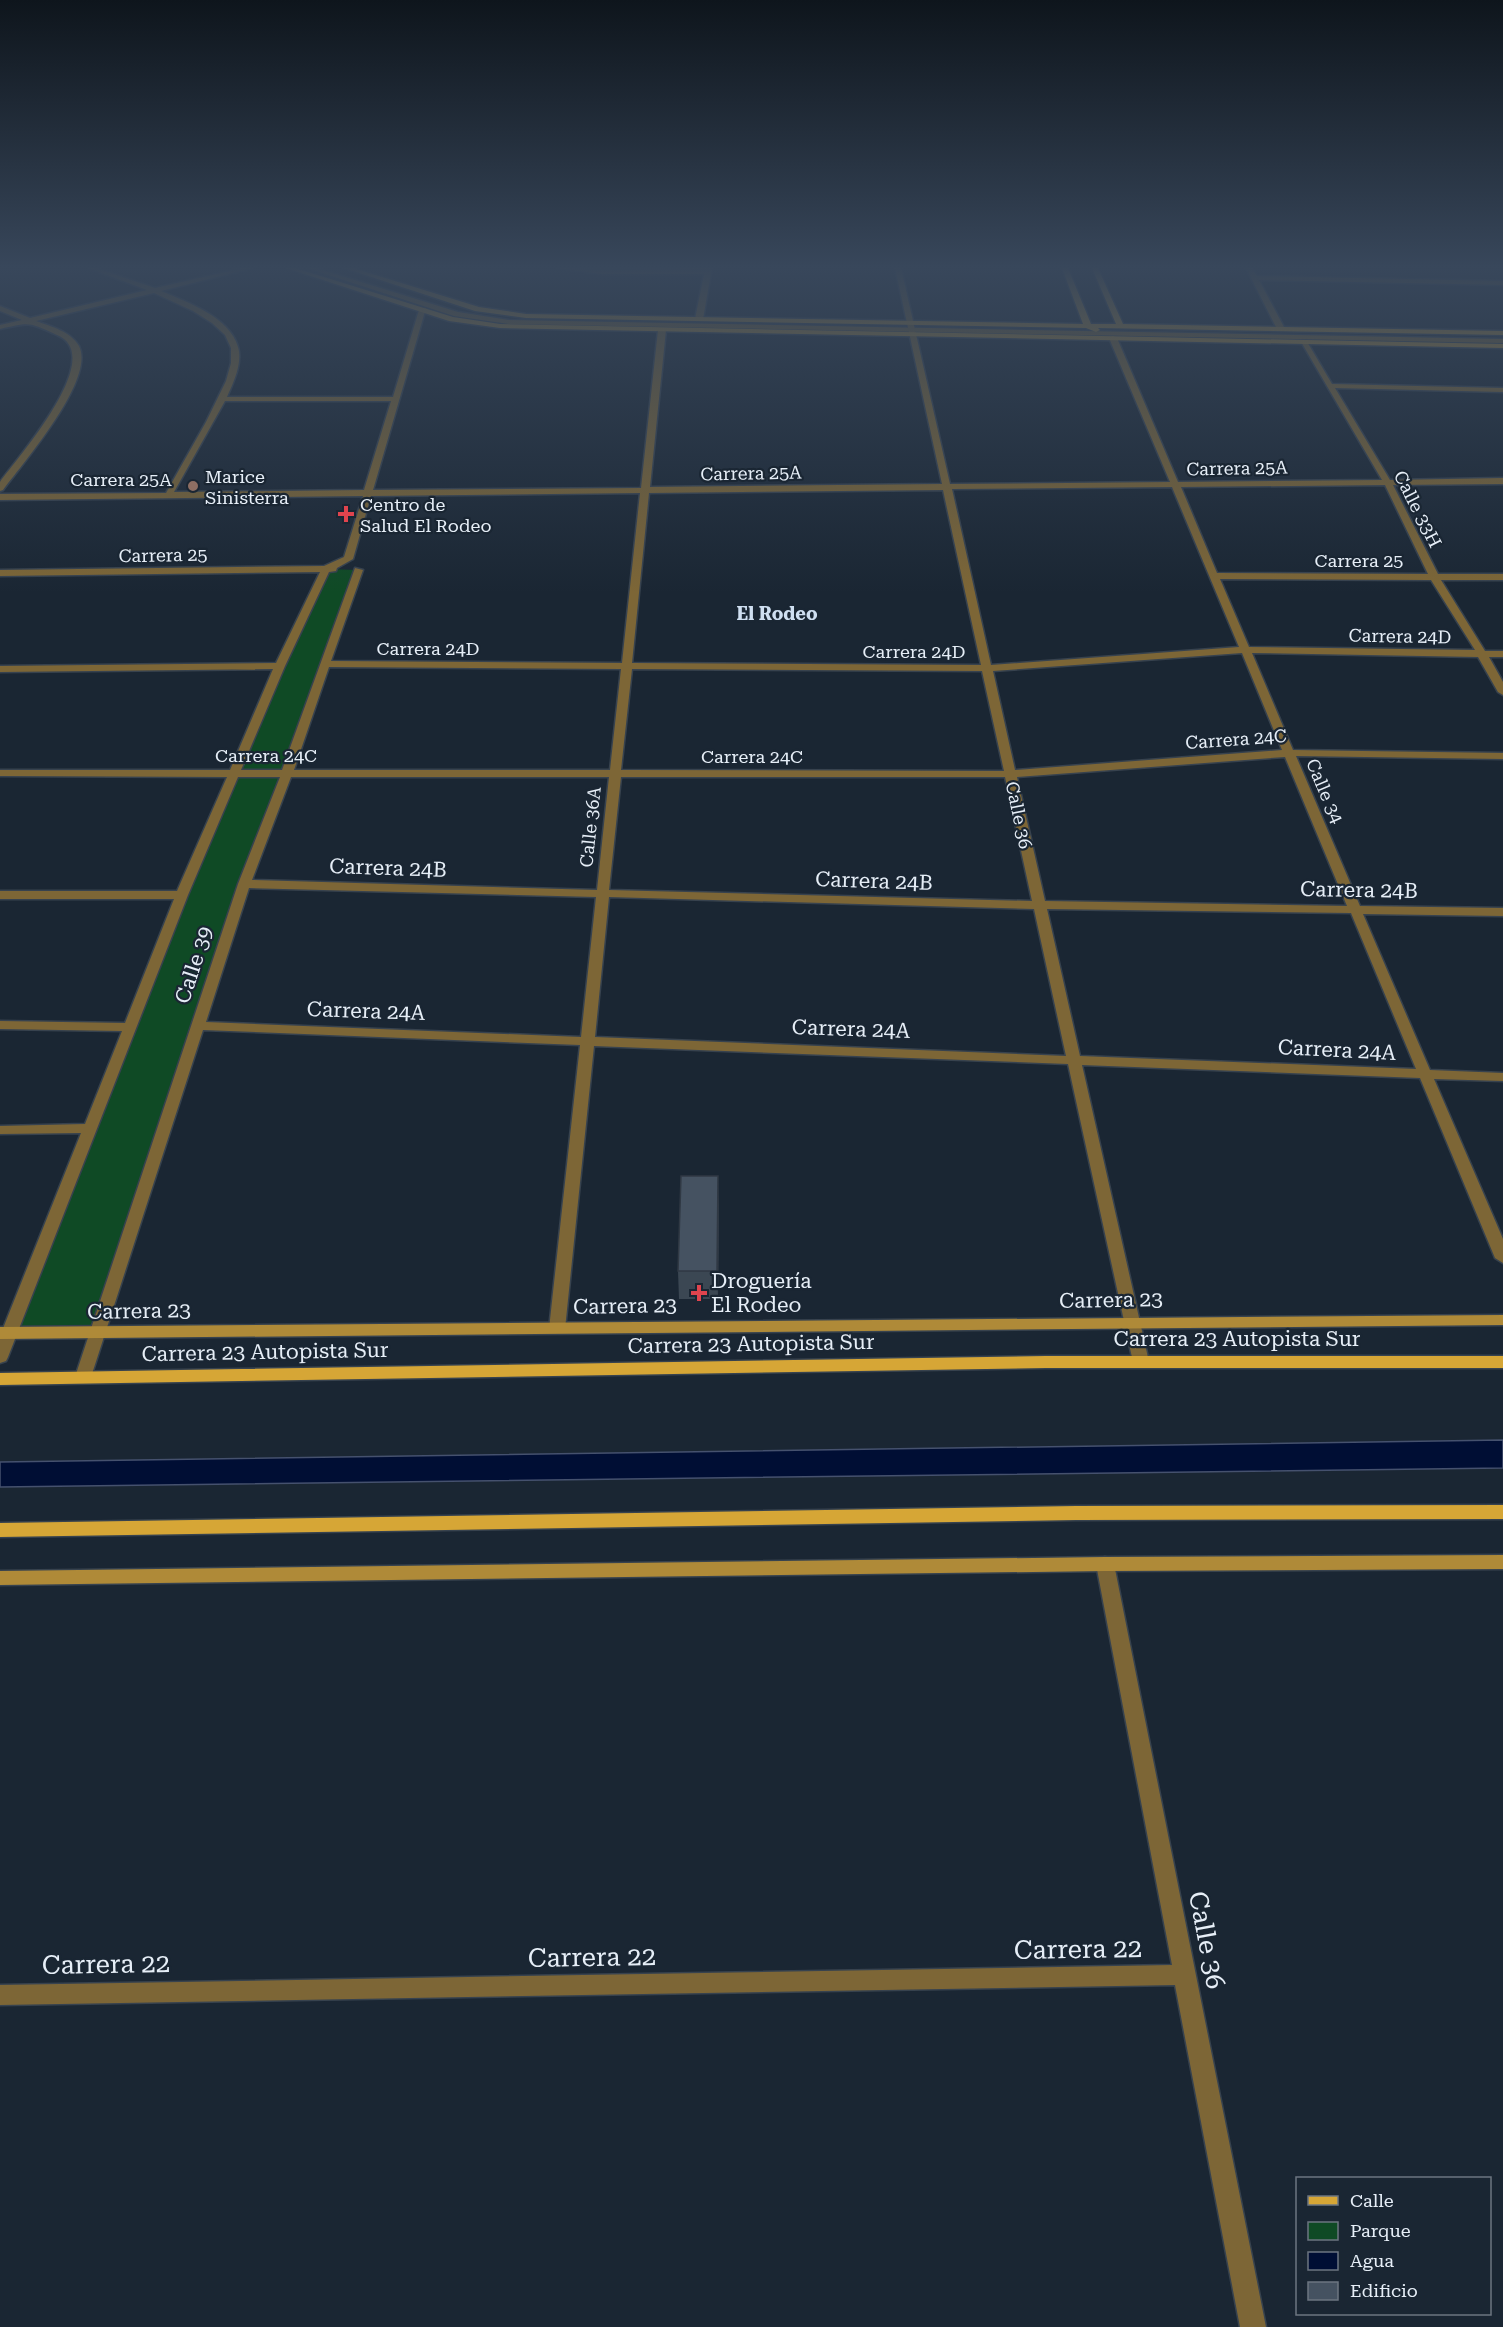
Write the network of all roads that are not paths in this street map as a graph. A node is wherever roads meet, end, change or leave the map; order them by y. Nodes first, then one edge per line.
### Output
1 (73, 377) edge
2 (231, 377) edge
3 (404, 377) edge
4 (657, 377) edge
5 (922, 377) edge
6 (1131, 377) edge
7 (1323, 377) edge
8 (1329, 386) junction
9 (1503, 390) edge
10 (222, 399) junction
11 (397, 399) junction
12 (1503, 482) edge
13 (1388, 483) junction
14 (1177, 485) junction
15 (0, 488) edge
16 (947, 488) junction
17 (645, 491) junction
18 (367, 494) junction
19 (168, 496) junction
20 (0, 497) edge
21 (348, 559) junction
22 (326, 569) junction
23 (358, 570) junction
24 (0, 573) edge
25 (1214, 576) junction
26 (1434, 576) junction
27 (1503, 577) edge
28 (1245, 650) junction
29 (1482, 654) junction
30 (1503, 654) edge
31 (325, 664) junction
32 (627, 665) junction
33 (280, 666) junction
34 (987, 668) junction
35 (0, 669) edge
36 (1503, 692) edge
37 (1289, 753) junction
38 (1503, 756) edge
39 (0, 773) edge
40 (233, 773) junction
41 (287, 773) junction
42 (615, 774) junction
43 (1010, 774) junction
44 (244, 884) junction
45 (603, 893) junction
46 (0, 895) edge
47 (182, 895) junction
48 (1039, 905) junction
49 (1356, 910) junction
50 (1503, 912) edge
51 (0, 1025) edge
52 (198, 1026) junction
53 (129, 1027) junction
54 (587, 1040) junction
55 (1073, 1058) junction
56 (1425, 1075) junction
57 (1503, 1077) edge
58 (90, 1128) junction
59 (0, 1130) edge
60 (1503, 1258) edge
61 (1503, 1320) edge
62 (1132, 1323) junction
63 (557, 1329) junction
64 (4, 1333) edge
65 (95, 1334) junction
66 (0, 1357) edge
67 (1141, 1362) junction
68 (1503, 1362) edge
69 (83, 1377) junction
70 (0, 1379) edge
71 (1503, 1512) edge
72 (0, 1530) edge
73 (1503, 1562) edge
74 (1105, 1564) junction
75 (0, 1578) edge
76 (1184, 1975) junction
77 (0, 1995) edge
78 (1253, 2327) edge

1 - 15 street
2 - 10 street
3 - 11 street
4 - 17 street, Calle 36A
5 - 16 street, Calle 36
6 - 14 street, Calle 34
7 - 8 street, Calle 33H
8 - 9 street
8 - 13 street, Calle 33H
10 - 11 street
10 - 19 street
11 - 18 street
12 - 13 street, Carrera 25A
13 - 14 street, Carrera 25A
13 - 26 street, Calle 33H
14 - 16 street, Carrera 25A
14 - 25 street, Calle 34
16 - 17 street, Carrera 25A
16 - 34 street, Calle 36
17 - 18 street, Carrera 25A
17 - 32 street, Calle 36A
18 - 19 street, Carrera 25A
18 - 21 street
19 - 20 street, Carrera 25A
21 - 22 street
21 - 23 street
22 - 23 street
22 - 24 street, Carrera 25
22 - 33 street, Calle 39
23 - 31 street, Calle 39
25 - 26 street, Carrera 25
25 - 28 street, Calle 34
26 - 27 street, Carrera 25
26 - 29 street, Calle 33H
28 - 29 street, Carrera 24D
28 - 34 street, Carrera 24D
28 - 37 street, Calle 34
29 - 30 street, Carrera 24D
29 - 36 street, Calle 33H
31 - 32 street, Carrera 24D
31 - 41 street, Calle 39
32 - 34 street, Carrera 24D
32 - 42 street, Calle 36A
33 - 35 street
33 - 40 street, Calle 39
34 - 43 street, Calle 36
37 - 38 street, Carrera 24C
37 - 43 street, Carrera 24C
37 - 49 street, Calle 34
39 - 40 street, Carrera 24C
40 - 41 street, Carrera 24C
40 - 47 street, Calle 39
41 - 42 street, Carrera 24C
41 - 44 street, Calle 39
42 - 43 street, Carrera 24C
42 - 45 street, Calle 36A
43 - 48 street, Calle 36
44 - 45 street, Carrera 24B
44 - 52 street, Calle 39
45 - 48 street, Carrera 24B
45 - 54 street, Calle 36A
46 - 47 street
47 - 53 street, Calle 39
48 - 49 street, Carrera 24B
48 - 55 street, Calle 36
49 - 50 street, Carrera 24B
49 - 56 street, Calle 34
51 - 53 street
52 - 54 street, Carrera 24A
52 - 65 street, Calle 39
53 - 58 street, Calle 39
54 - 55 street, Carrera 24A
54 - 63 street, Calle 36A
55 - 56 street, Carrera 24A
55 - 62 street, Calle 36
56 - 57 street, Carrera 24A
56 - 60 street, Calle 34
58 - 59 street
58 - 64 street, Calle 39
61 - 62 street, Carrera 23
62 - 63 street, Carrera 23
62 - 67 street, Calle 36
63 - 65 street, Carrera 23
64 - 65 street, Carrera 23
64 - 66 street, Calle 39
65 - 69 street, Calle 39
67 - 68 main road, Carrera 23 Autopista Sur
67 - 69 main road, Carrera 23 Autopista Sur
69 - 70 main road, Carrera 23 Autopista Sur
71 - 72 main road
73 - 74 street
74 - 75 street
74 - 76 street, Calle 36
76 - 77 street, Carrera 22
76 - 78 street, Calle 36

